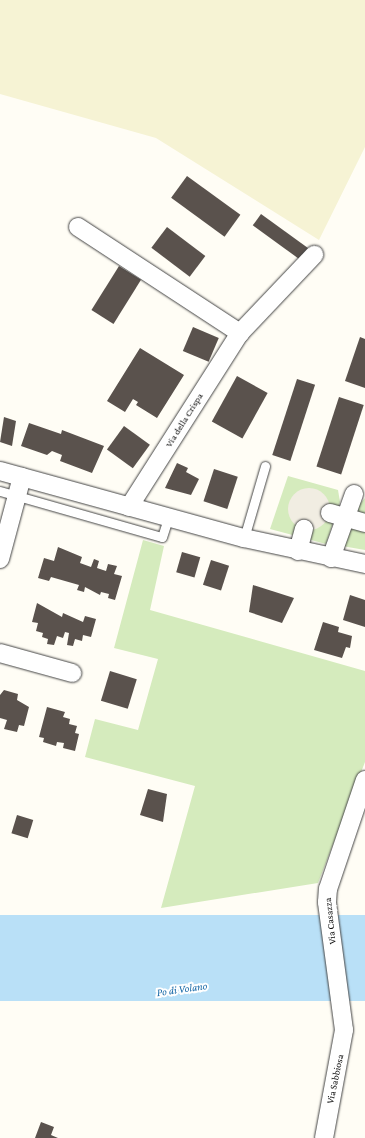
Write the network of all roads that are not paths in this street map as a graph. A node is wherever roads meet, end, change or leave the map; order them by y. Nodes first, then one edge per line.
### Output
1 (78, 226) dead end
2 (314, 255) dead end
3 (240, 333) junction
4 (265, 466) dead end
5 (0, 471) edge
6 (22, 477) junction
7 (0, 491) edge
8 (354, 494) dead end
9 (18, 496) junction
10 (129, 507) junction
11 (337, 515) junction
12 (168, 518) junction
13 (365, 523) edge
14 (124, 525) junction
15 (304, 529) dead end
16 (244, 538) junction
17 (298, 551) junction
18 (331, 558) junction
19 (0, 559) edge
20 (365, 564) edge
21 (0, 653) edge
22 (72, 672) dead end
23 (365, 780) edge
24 (343, 1019) joint
25 (324, 1138) edge

1 - 3 street
2 - 3 street, Via della Crispa
3 - 10 street, Via della Crispa
4 - 16 lane
5 - 6 street
6 - 9 street
6 - 10 street
7 - 9 lane
8 - 11 street
9 - 14 lane
9 - 19 street
10 - 12 street
10 - 14 lane, Via della Crispa
11 - 13 street
11 - 18 street
12 - 14 lane
12 - 16 street
15 - 17 street
16 - 17 street
17 - 18 street
18 - 20 street
21 - 22 street
23 - 24 street, Via Casazza
24 - 25 street, Via Sabbiosa

